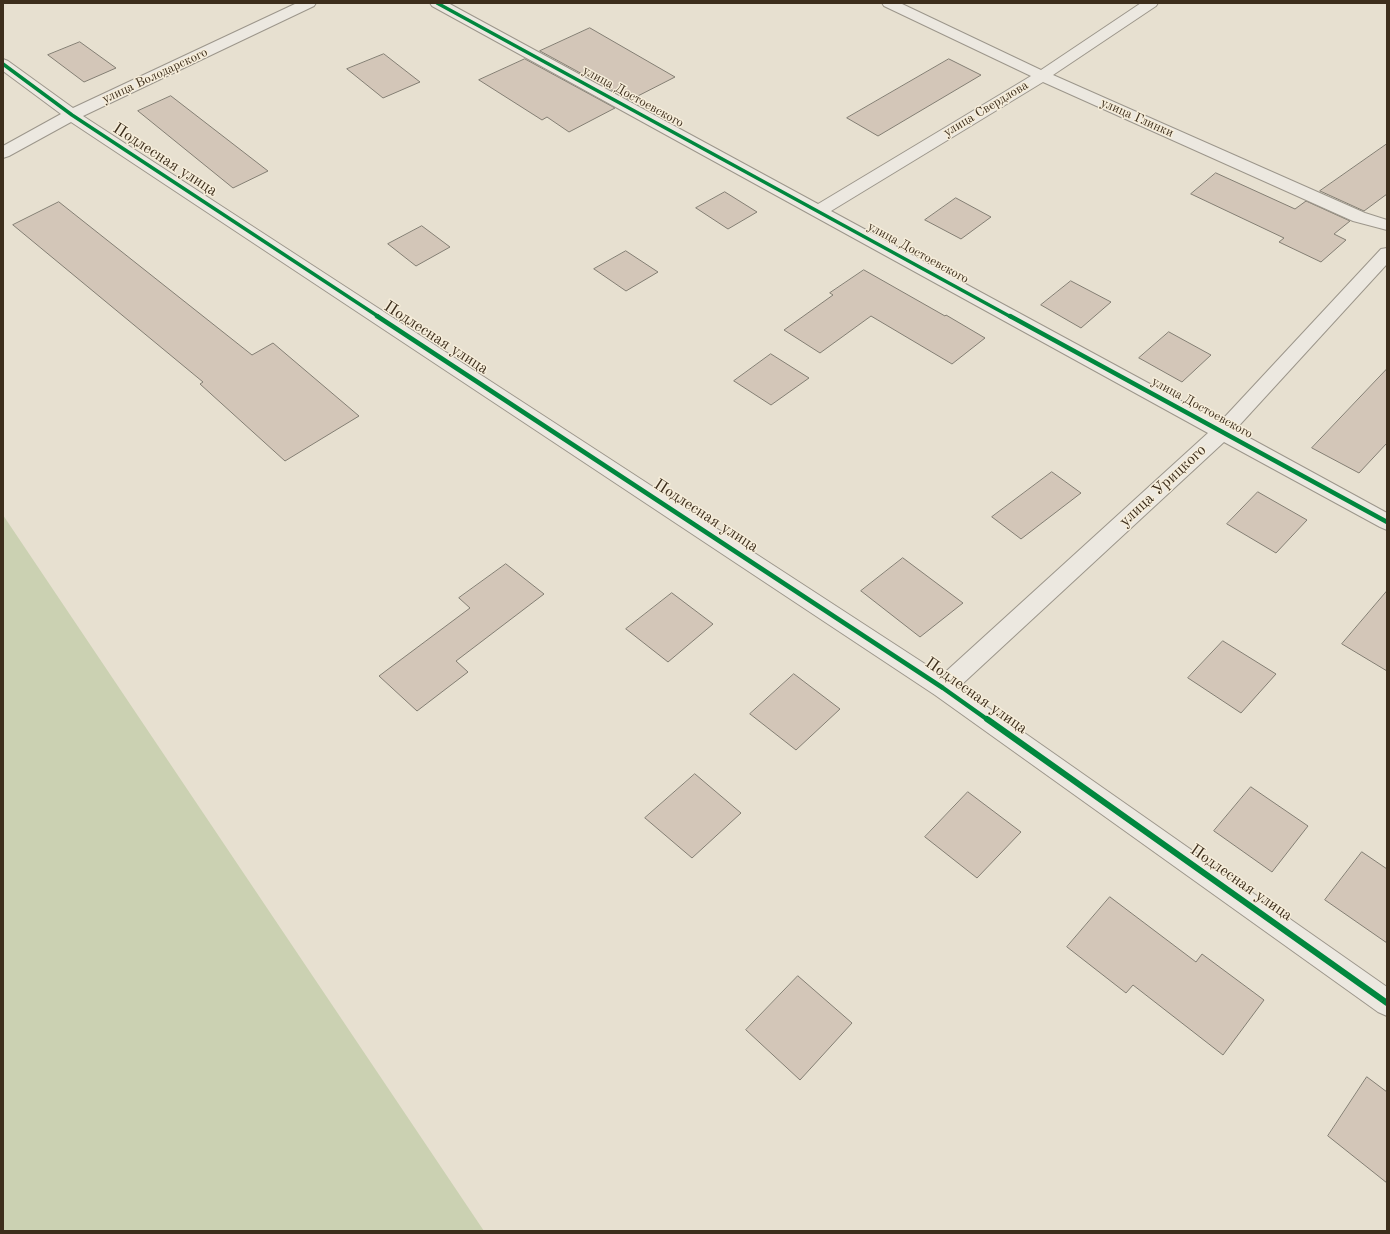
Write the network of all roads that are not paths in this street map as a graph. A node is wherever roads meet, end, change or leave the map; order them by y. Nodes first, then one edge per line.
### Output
1 (310, 3) edge
2 (437, 3) edge
3 (890, 3) edge
4 (1151, 3) edge
5 (3, 64) edge
6 (1042, 76) junction
7 (72, 115) junction
8 (3, 153) edge
9 (818, 211) junction
10 (1387, 225) edge
11 (1387, 253) edge
12 (1223, 432) junction
13 (1387, 522) edge
14 (943, 688) junction
15 (1387, 1003) edge

1 - 7 street, улица Володарского
2 - 9 street, улица Достоевского
3 - 6 street, улица Глинки
4 - 6 street, улица Свердлова
5 - 7 street, Подлесная улица
6 - 9 street, улица Свердлова
6 - 10 street, улица Глинки
7 - 8 street, улица Володарского
7 - 14 street, Подлесная улица
9 - 12 street, улица Достоевского
11 - 12 street, улица Урицкого
12 - 13 street, улица Достоевского
12 - 14 street, улица Урицкого
14 - 15 street, Подлесная улица

